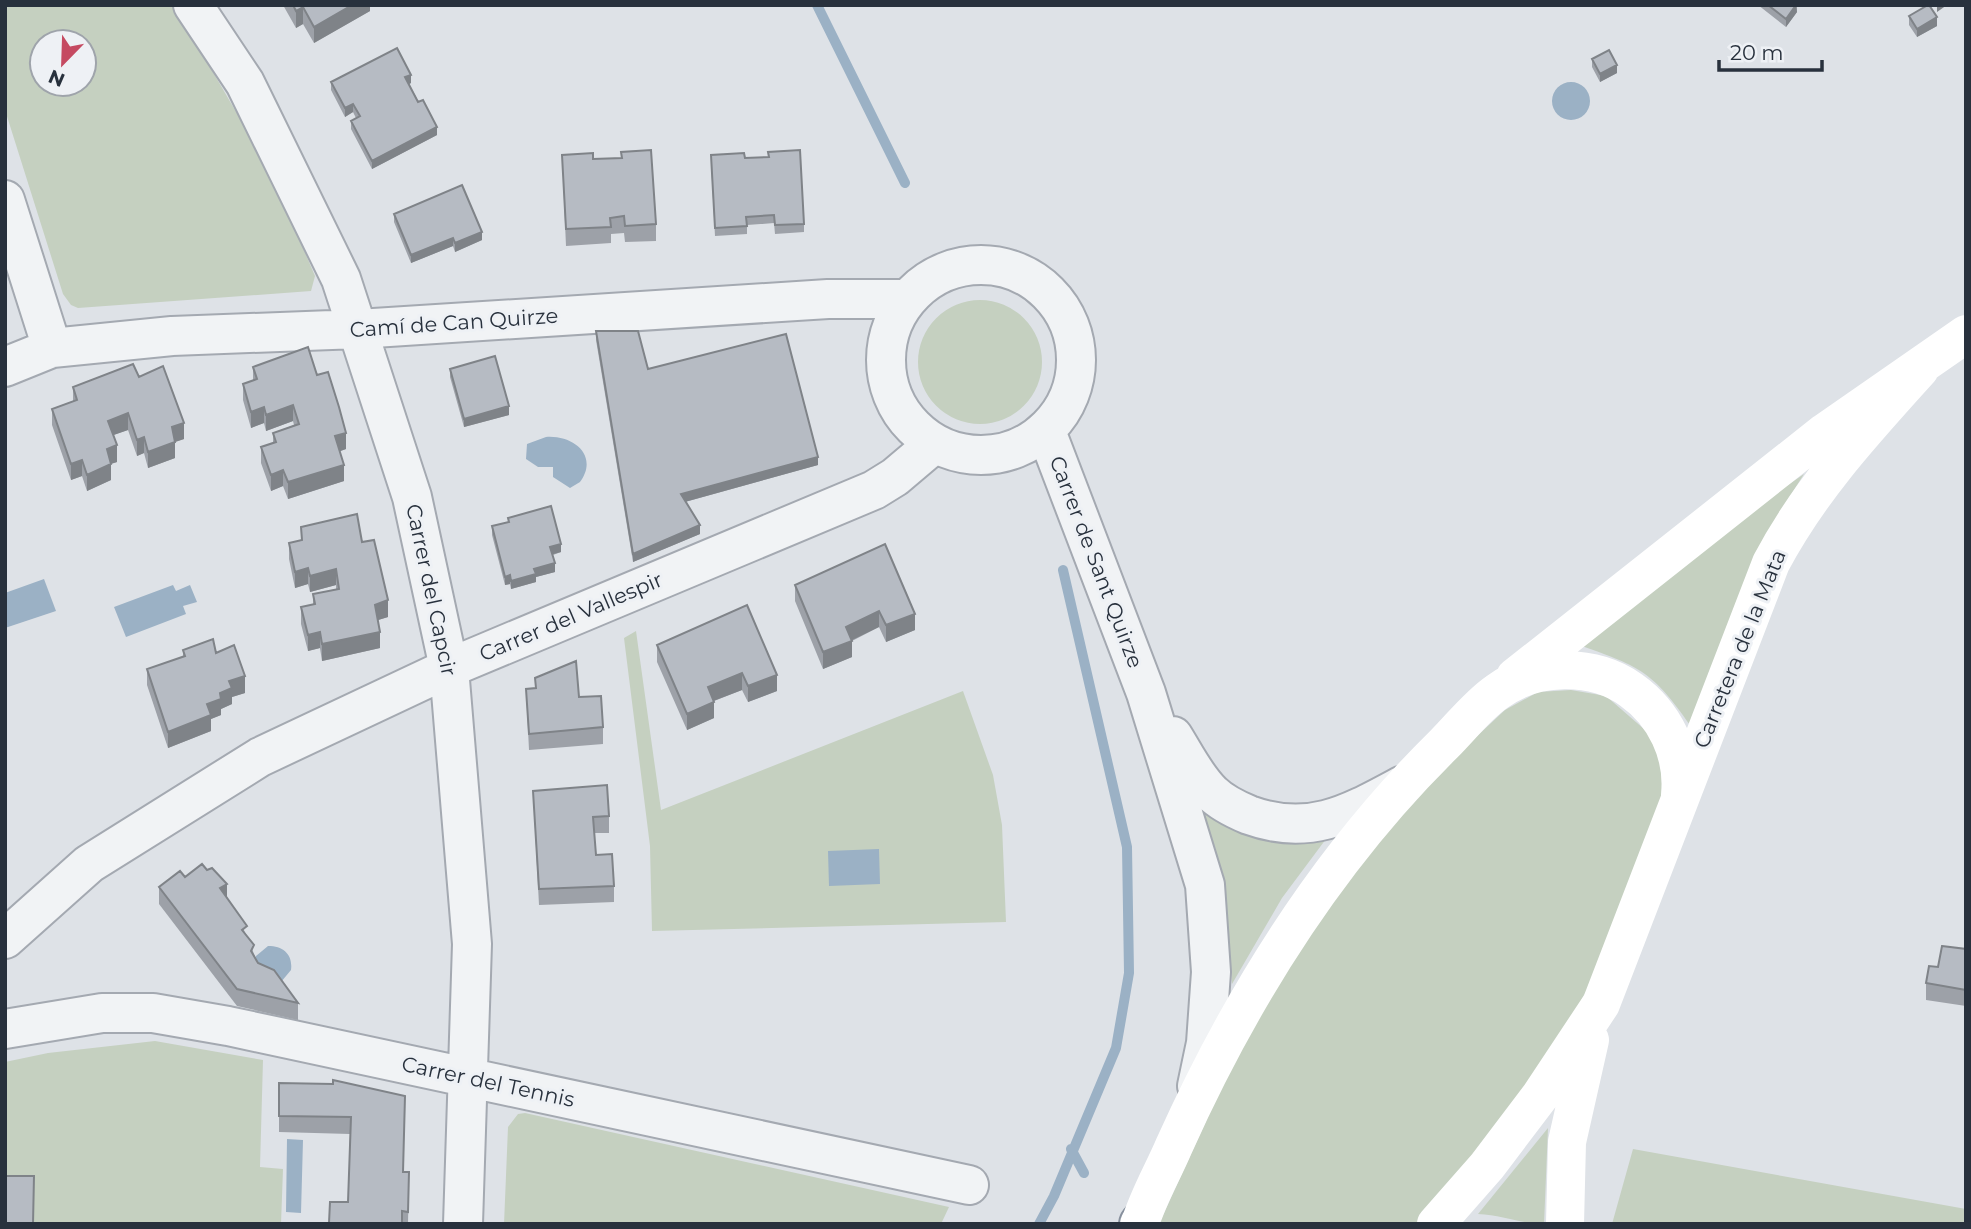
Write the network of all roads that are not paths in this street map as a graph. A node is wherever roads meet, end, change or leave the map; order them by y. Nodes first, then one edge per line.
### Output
1 (193, 5) edge
2 (5, 200) edge
3 (907, 299) junction
4 (358, 329) junction
5 (1966, 334) edge
6 (1966, 346) edge
7 (52, 348) junction
8 (5, 367) edge
9 (1920, 369) junction
10 (1046, 431) junction
11 (934, 444) junction
12 (449, 668) junction
13 (1497, 692) junction
14 (1146, 693) junction
15 (1401, 786) junction
16 (1681, 790) junction
17 (5, 939) edge
18 (1601, 1004) junction
19 (5, 1029) edge
20 (468, 1078) junction
21 (1193, 1104) junction
22 (969, 1185) dead end
23 (1140, 1223) edge
24 (464, 1224) edge
25 (1436, 1224) edge
26 (1565, 1224) edge

1 - 4 street, Carrer del Capcir
2 - 7 street
3 - 4 street, Camí de Can Quirze
3 - 10 street
3 - 11 street
4 - 7 street, Camí de Can Quirze
4 - 12 street, Carrer del Capcir
5 - 9 main road
6 - 9 street
7 - 8 street, Camí de Can Quirze
9 - 13 main road
9 - 16 main road, Carretera de la Mata
10 - 11 street
10 - 14 street, Carrer de Sant Quirze
11 - 12 street, Carrer del Vallespir
12 - 17 street, Carrer del Vallespir
12 - 20 street, Carrer del Capcir
13 - 15 main road
13 - 16 main road
14 - 15 street, Carrer de Sant Quirze
14 - 21 street, Carrer de Sant Quirze
15 - 21 main road
16 - 18 main road, Carretera de la Mata
18 - 25 main road
18 - 26 main road
19 - 20 street, Carrer del Tennis
20 - 22 street, Carrer del Tennis
20 - 24 street, Carrer del Capcir
21 - 23 main road

